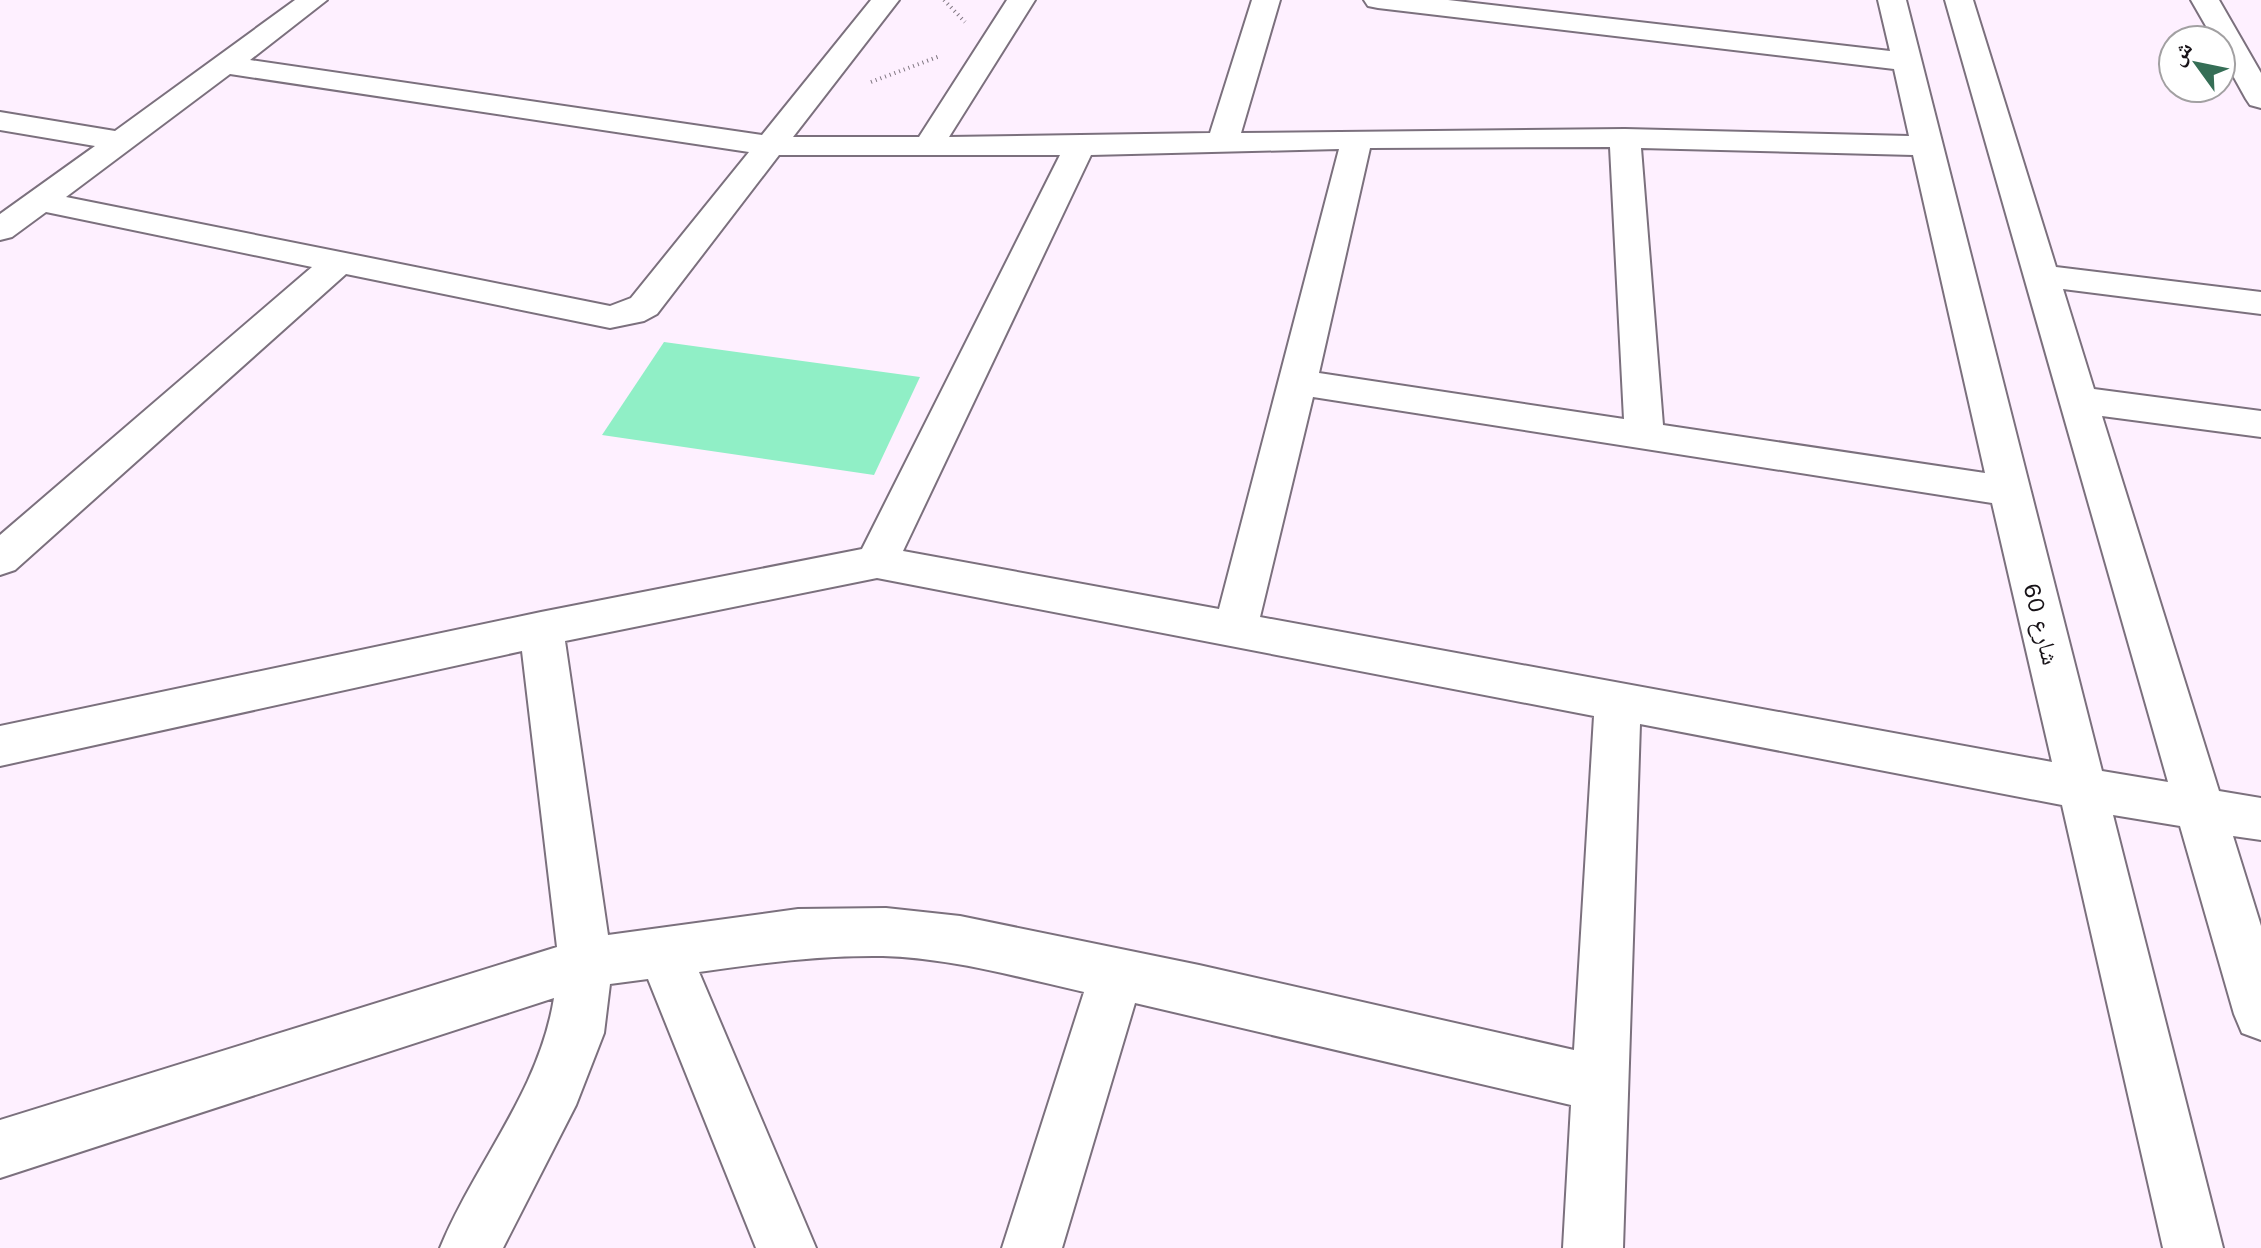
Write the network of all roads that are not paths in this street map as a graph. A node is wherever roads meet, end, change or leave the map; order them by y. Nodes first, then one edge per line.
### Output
1 (313, 0) edge
2 (885, 0) edge
3 (1021, 0) edge
4 (1266, 0) edge
5 (1378, 0) edge
6 (1892, 0) edge
7 (1959, 0) edge
8 (2205, 0) edge
9 (1906, 62) junction
10 (225, 65) junction
11 (2261, 99) edge
12 (0, 121) edge
13 (1625, 138) junction
14 (1357, 139) junction
15 (122, 141) junction
16 (1223, 142) junction
17 (771, 146) junction
18 (928, 146) junction
19 (1080, 146) junction
20 (1925, 146) junction
21 (40, 201) junction
22 (0, 230) edge
23 (340, 261) junction
24 (2040, 276) junction
25 (2261, 303) edge
26 (1298, 382) junction
27 (2077, 400) junction
28 (2261, 424) edge
29 (1644, 435) junction
30 (2008, 491) junction
31 (0, 559) edge
32 (877, 562) junction
33 (541, 629) junction
34 (1235, 630) junction
35 (1618, 701) junction
36 (0, 746) edge
37 (2084, 789) junction
38 (2197, 807) junction
39 (2261, 819) edge
40 (664, 952) junction
41 (586, 963) junction
42 (1117, 973) junction
43 (2261, 1014) edge
44 (1600, 1084) junction
45 (0, 1149) edge
46 (470, 1248) edge
47 (786, 1248) edge
48 (1032, 1248) edge
49 (1593, 1248) edge
50 (2193, 1248) edge

1 - 10 street
2 - 17 street
3 - 18 street
4 - 16 street
5 - 9 street
6 - 9 street, شارع 60
7 - 24 street
8 - 11 street
9 - 20 street, شارع 60
10 - 15 street
10 - 17 street
12 - 15 street
13 - 14 street
13 - 20 street
13 - 29 street
14 - 16 street
14 - 26 street
15 - 21 street
16 - 19 street
17 - 18 street
17 - 23 street
18 - 19 street
19 - 32 street
20 - 30 street, شارع 60
21 - 22 street
21 - 23 street
23 - 31 street
24 - 25 street
24 - 27 street
26 - 29 street
26 - 34 street
27 - 28 street
27 - 38 street
29 - 30 street
30 - 37 street, شارع 60
32 - 33 street
32 - 34 street
33 - 36 street
33 - 41 street
34 - 35 street
35 - 37 street
35 - 44 street
37 - 38 street
37 - 50 street, شارع 60
38 - 39 street
38 - 43 street
40 - 41 street
40 - 42 street
40 - 47 street
41 - 45 street
41 - 46 street
42 - 44 street
42 - 48 street
44 - 49 street

